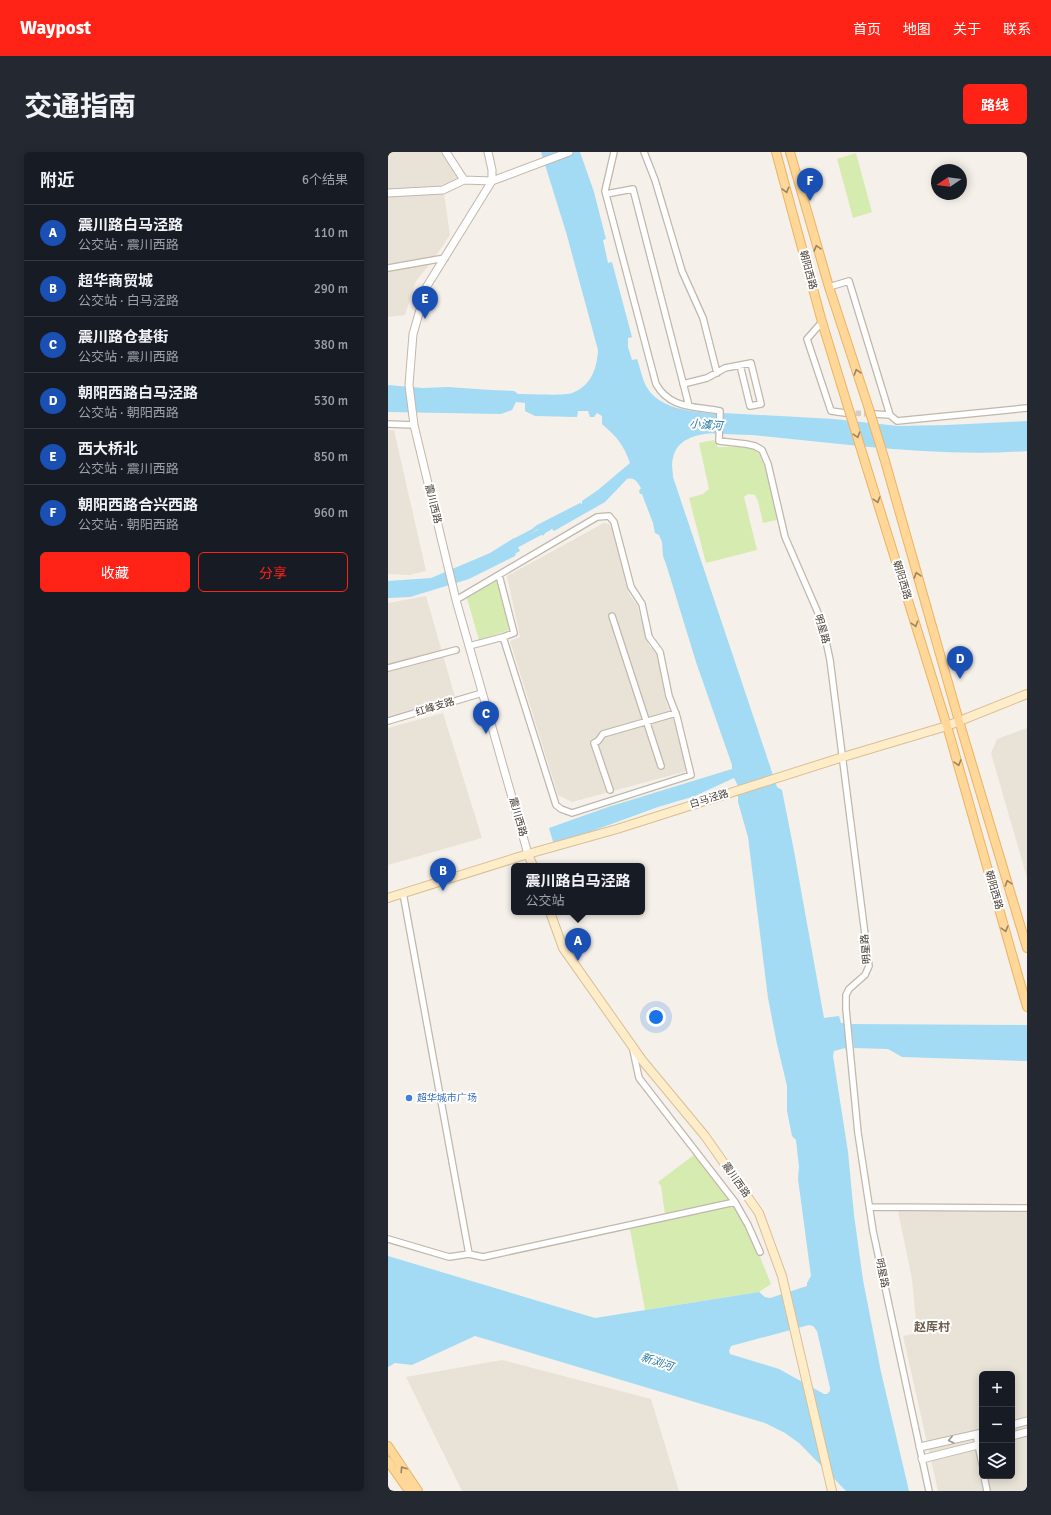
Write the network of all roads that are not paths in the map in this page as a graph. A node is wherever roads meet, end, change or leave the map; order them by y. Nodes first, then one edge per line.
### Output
1 (446, 152) edge
2 (488, 152) edge
3 (569, 152) edge
4 (614, 152) edge
5 (644, 152) edge
6 (776, 152) edge
7 (790, 152) edge
8 (464, 180) junction
9 (492, 181) junction
10 (388, 193) edge
11 (606, 194) junction
12 (445, 258) junction
13 (388, 268) edge
14 (829, 287) junction
15 (822, 322) junction
16 (740, 365) junction
17 (717, 373) junction
18 (683, 384) junction
19 (689, 406) junction
20 (1027, 408) edge
21 (846, 410) junction
22 (872, 411) junction
23 (890, 415) junction
24 (388, 424) edge
25 (414, 425) junction
26 (498, 575) junction
27 (456, 600) junction
28 (612, 616) dead end
29 (503, 637) junction
30 (469, 646) junction
31 (456, 650) dead end
32 (388, 668) edge
33 (482, 692) junction
34 (1027, 694) edge
35 (676, 713) junction
36 (388, 721) edge
37 (646, 721) junction
38 (959, 721) junction
39 (947, 726) junction
40 (843, 757) junction
41 (661, 766) dead end
42 (610, 790) dead end
43 (528, 854) junction
44 (532, 863) edge
45 (403, 893) junction
46 (388, 898) edge
47 (551, 915) edge
48 (1027, 948) edge
49 (1027, 1007) edge
50 (633, 1046) junction
51 (735, 1202) junction
52 (870, 1208) junction
53 (1027, 1208) edge
54 (388, 1239) edge
55 (760, 1252) dead end
56 (469, 1254) junction
57 (1027, 1421) edge
58 (1015, 1424) edge
59 (1027, 1432) edge
60 (979, 1433) edge
61 (1015, 1435) edge
62 (979, 1444) edge
63 (388, 1446) edge
64 (920, 1448) junction
65 (922, 1459) junction
66 (388, 1461) edge
67 (985, 1479) edge
68 (409, 1491) edge
69 (418, 1491) edge
70 (832, 1491) edge
71 (929, 1491) edge
72 (987, 1491) edge

1 - 8 street
2 - 9 street
3 - 9 street
4 - 11 street
5 - 17 street
6 -> 15 main road, 朝阳西路
14 -> 7 main road, 朝阳西路
8 - 9 street
8 - 10 street
9 - 12 street, 震川西路
11 - 18 street
11 - 19 street
12 - 13 street
12 - 25 street, 震川西路
22 -> 14 main road, 朝阳西路
14 - 23 street
15 - 21 main road, 朝阳西路
15 - 21 street
16 - 16 street
16 - 17 street
17 - 18 street
18 - 19 street
19 - 40 street, 明星路
20 - 23 street
21 -> 39 main road, 朝阳西路, bridge
22 - 23 street
38 -> 22 main road, 朝阳西路, bridge
24 - 25 street
25 - 27 street, 震川西路
26 - 27 street
26 - 29 street
26 - 35 street
27 - 30 street, 震川西路
28 - 37 street
29 - 30 street
29 - 35 street
30 - 33 street, 震川西路
31 - 32 street
33 - 36 street, 红峰支路
33 - 43 street, 震川西路
34 - 38 main road, 白马泾路
35 - 37 street
37 - 41 street
37 - 42 street
38 - 39 main road, 白马泾路
48 -> 38 main road, 朝阳西路
39 - 40 main road, 白马泾路
39 -> 49 main road, 朝阳西路
40 - 43 main road, 白马泾路
40 - 52 street, 明星路
43 - 44 main road, 震川西路
43 - 45 main road, 白马泾路
45 - 46 main road, 白马泾路
45 - 56 street
47 - 50 main road, 震川西路
50 - 51 street
50 - 70 main road, 震川西路
51 - 55 street
51 - 56 street
52 - 53 street
52 - 64 street, 明星路
54 - 56 street
57 - 58 street
59 - 61 street
60 -> 64 street
62 - 65 street
69 -> 63 main road
64 - 65 street, 明星路
65 - 71 street, 明星路
66 - 68 main road
67 - 72 street

